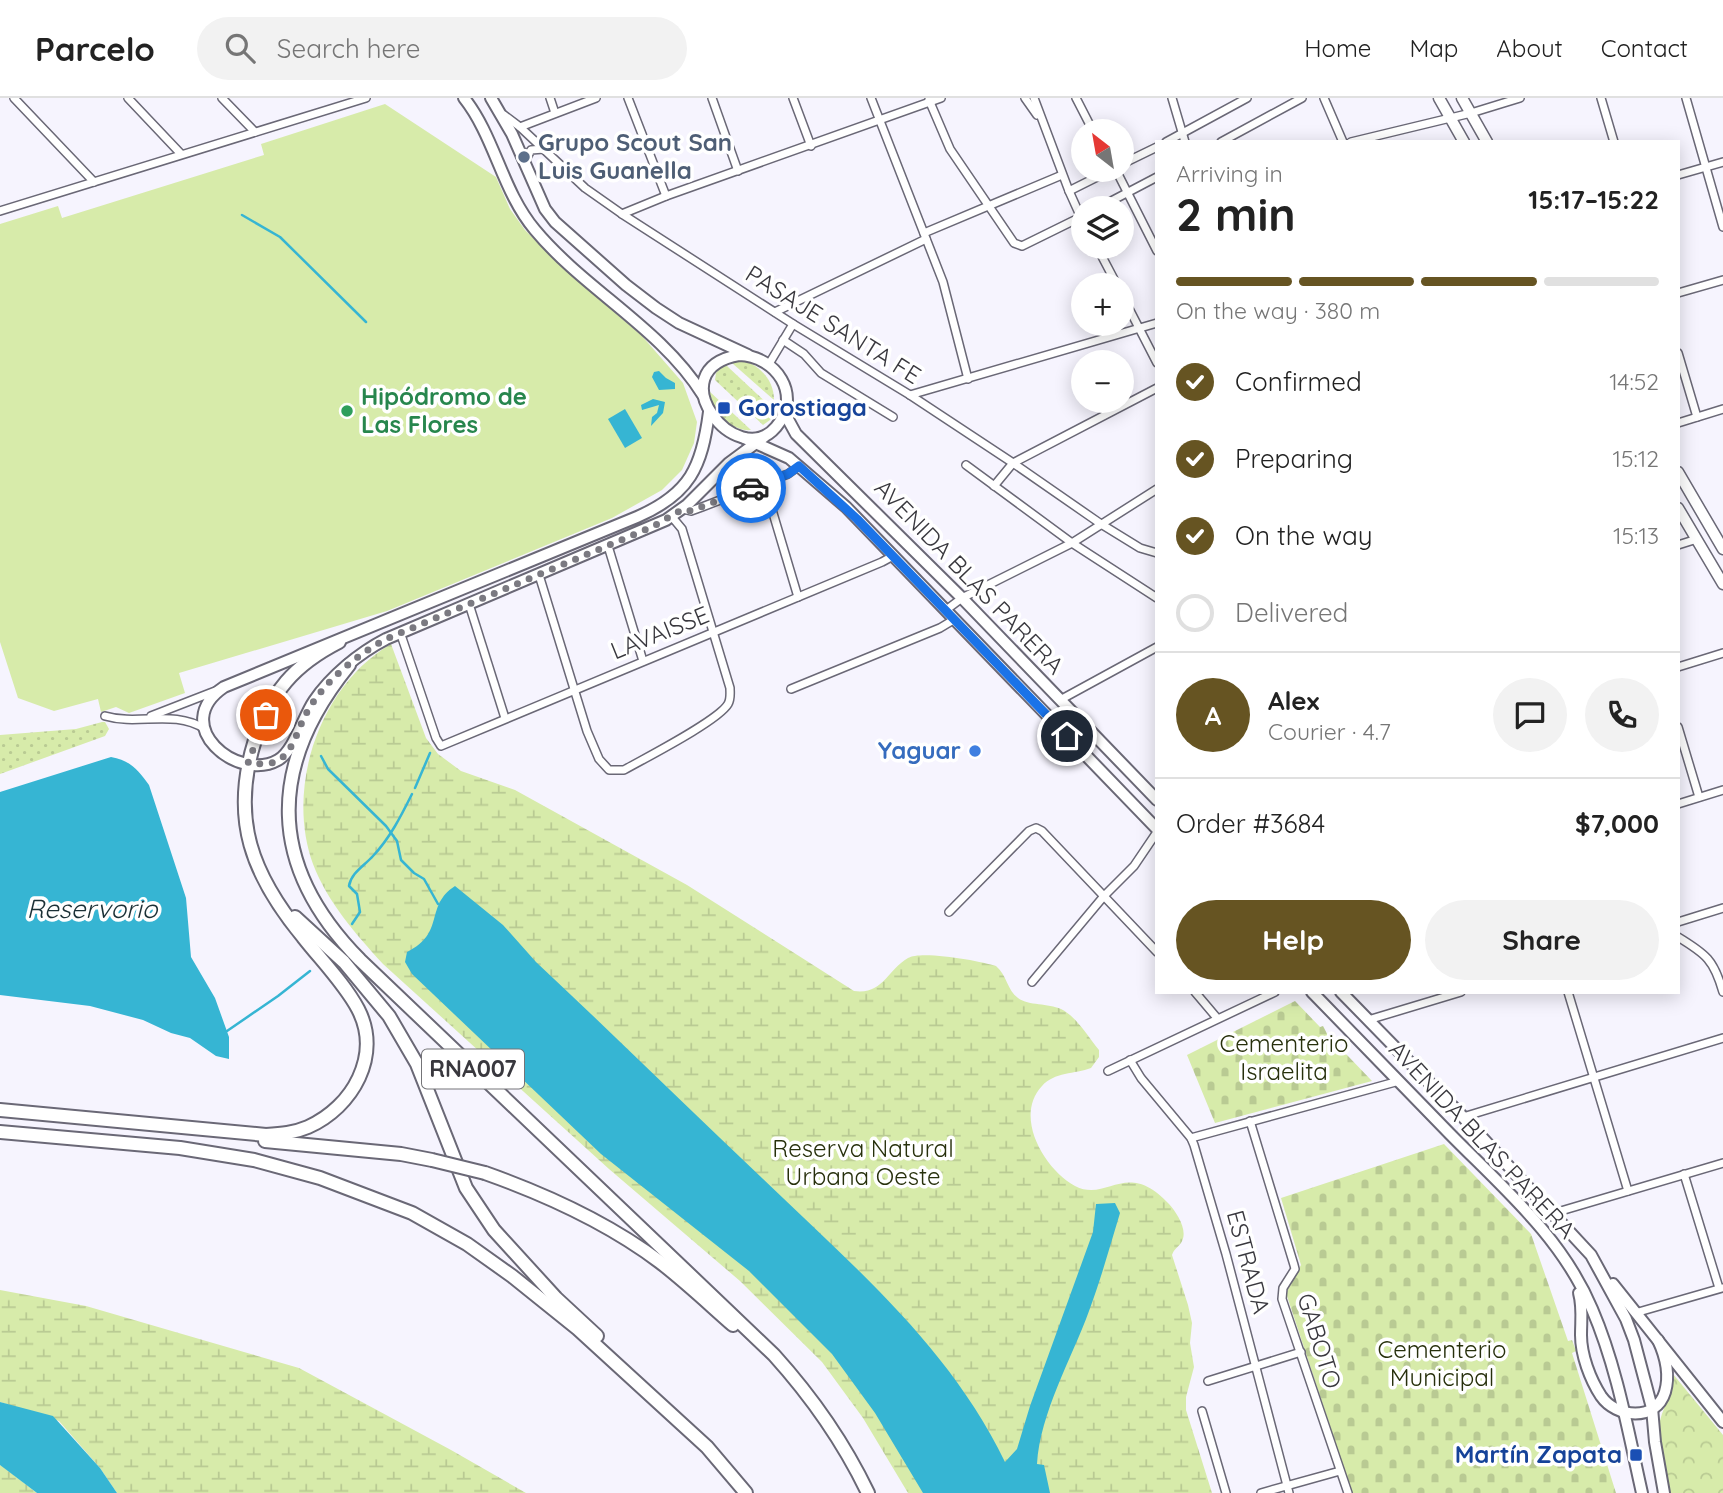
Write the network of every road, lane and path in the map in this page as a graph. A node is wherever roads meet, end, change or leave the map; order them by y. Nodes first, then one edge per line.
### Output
1 (14, 98) edge
2 (128, 98) edge
3 (222, 98) edge
4 (366, 98) edge
5 (464, 98) edge
6 (491, 98) edge
7 (550, 98) edge
8 (596, 98) edge
9 (628, 98) edge
10 (712, 98) edge
11 (793, 98) edge
12 (871, 98) edge
13 (941, 98) edge
14 (1026, 98) edge
15 (1034, 98) edge
16 (1076, 98) edge
17 (1172, 98) edge
18 (1247, 98) edge
19 (1302, 98) edge
20 (1324, 98) edge
21 (1439, 98) edge
22 (1462, 98) edge
23 (1520, 98) edge
24 (1601, 98) edge
25 (1686, 98) edge
26 (929, 100) edge
27 (501, 112) junction
28 (555, 113) junction
29 (1471, 113) junction
30 (1450, 117) junction
31 (1087, 119) edge
32 (880, 121) junction
33 (520, 127) junction
34 (1044, 127) junction
35 (255, 132) junction
36 (1184, 138) edge
37 (1225, 140) edge
38 (1342, 140) edge
39 (1359, 140) edge
40 (1463, 140) edge
41 (1486, 140) edge
42 (1613, 140) edge
43 (811, 146) junction
44 (1155, 148) edge
45 (544, 149) junction
46 (181, 155) junction
47 (1134, 158) edge
48 (1723, 162) edge
49 (525, 166) junction
50 (1706, 167) junction
51 (738, 171) junction
52 (1680, 174) edge
53 (1062, 175) junction
54 (1155, 178) edge
55 (94, 182) junction
56 (1088, 182) edge
57 (1121, 182) edge
58 (1069, 191) junction
59 (1128, 193) junction
60 (666, 196) junction
61 (1071, 196) edge
62 (1122, 196) edge
63 (990, 206) junction
64 (0, 211) edge
65 (622, 214) junction
66 (1071, 223) edge
67 (1723, 227) edge
68 (925, 236) junction
69 (1155, 247) edge
70 (1723, 280) edge
71 (1680, 292) edge
72 (775, 312) junction
73 (1134, 320) edge
74 (793, 324) junction
75 (1155, 324) edge
76 (1138, 329) junction
77 (783, 340) junction
78 (748, 355) junction
79 (1155, 359) edge
80 (1680, 360) edge
81 (769, 364) junction
82 (968, 379) junction
83 (1155, 389) edge
84 (702, 395) junction
85 (910, 395) junction
86 (1723, 409) edge
87 (709, 412) junction
88 (784, 412) junction
89 (893, 417) dead end
90 (1697, 417) junction
91 (1680, 421) edge
92 (764, 437) junction
93 (744, 438) junction
94 (755, 445) junction
95 (1013, 463) junction
96 (966, 465) dead end
97 (799, 466) junction
98 (1680, 475) edge
99 (764, 483) junction
100 (994, 486) junction
101 (1155, 490) edge
102 (683, 509) junction
103 (1680, 511) edge
104 (672, 517) junction
105 (1101, 524) junction
106 (1719, 534) edge
107 (1697, 539) junction
108 (1072, 543) junction
109 (1680, 544) edge
110 (608, 546) junction
111 (1723, 549) edge
112 (1155, 552) edge
113 (551, 553) junction
114 (893, 556) junction
115 (557, 567) junction
116 (539, 575) junction
117 (1723, 583) edge
118 (798, 597) junction
119 (1155, 597) edge
120 (962, 598) junction
121 (469, 604) junction
122 (946, 610) junction
123 (955, 619) junction
124 (400, 632) junction
125 (712, 633) junction
126 (339, 642) junction
127 (1155, 648) edge
128 (1723, 653) edge
129 (643, 661) junction
130 (349, 665) junction
131 (1680, 666) edge
132 (224, 687) junction
133 (791, 689) dead end
134 (575, 690) junction
135 (1060, 700) junction
136 (106, 716) dead end
137 (147, 718) junction
138 (505, 718) junction
139 (205, 729) junction
140 (1680, 734) edge
141 (248, 763) junction
142 (1723, 790) edge
143 (1699, 797) junction
144 (1155, 798) edge
145 (1680, 803) edge
146 (1155, 829) edge
147 (1155, 834) edge
148 (1104, 896) junction
149 (276, 900) junction
150 (1723, 908) edge
151 (949, 912) dead end
152 (1680, 921) edge
153 (1680, 938) edge
154 (1155, 950) edge
155 (1032, 982) dead end
156 (1723, 992) edge
157 (1197, 994) edge
158 (1271, 994) edge
159 (1314, 994) edge
160 (1343, 994) edge
161 (1454, 994) edge
162 (1569, 994) edge
163 (1217, 1018) junction
164 (1368, 1020) junction
165 (1723, 1038) edge
166 (1130, 1060) junction
167 (1108, 1071) dead end
168 (1593, 1077) junction
169 (1399, 1081) junction
170 (0, 1110) edge
171 (0, 1116) edge
172 (1463, 1116) junction
173 (1250, 1121) junction
174 (0, 1132) edge
175 (1191, 1138) junction
176 (1723, 1163) edge
177 (1684, 1174) junction
178 (1628, 1191) junction
179 (1554, 1213) junction
180 (1591, 1255) junction
181 (1564, 1258) junction
182 (1721, 1288) edge
183 (1617, 1302) junction
184 (1599, 1304) junction
185 (1635, 1313) junction
186 (1582, 1325) junction
187 (1658, 1339) junction
188 (1301, 1352) junction
189 (1256, 1367) junction
190 (1208, 1381) dead end
191 (1665, 1392) junction
192 (1652, 1408) junction
193 (1202, 1411) dead end
194 (820, 1413) junction
195 (1625, 1414) junction
196 (1721, 1415) edge
197 (1655, 1442) junction
198 (707, 1447) junction
199 (1340, 1471) junction
200 (742, 1488) edge
201 (1288, 1489) edge
202 (868, 1493) edge
203 (1226, 1493) edge
204 (1261, 1493) edge
205 (1348, 1493) edge
206 (1642, 1493) edge
207 (1664, 1493) edge

1 - 55 street
2 - 46 street
3 - 35 street
4 - 35 street
5 - 84 main road
6 - 27 main road
7 - 28 street
8 - 28 street
9 - 60 street
10 - 51 street
11 - 43 street
12 - 32 street
13 - 26 street
14 - 34 street
15 - 34 street
16 - 31 street
17 - 36 street
18 - 36 street
19 - 37 street
20 - 38 street
21 - 30 main road
22 - 29 main road
23 - 29 street
24 - 42 street
25 - 50 street
26 - 32 street
26 - 63 street
27 - 33 street, PASAJE SANTA FE
27 - 49 main road
28 - 33 street
29 - 30 street
29 - 41 main road
30 - 39 street
30 - 40 main road
32 - 43 street
32 - 68 street
33 - 45 street, PASAJE SANTA FE
34 - 53 street
35 - 46 street
43 - 51 street
44 - 47 street
45 - 49 street
45 - 65 street, PASAJE SANTA FE
46 - 55 street
48 - 50 street
49 - 78 main road
50 - 52 street
50 - 67 street
51 - 60 street
53 - 58 street
53 - 63 street
54 - 59 street
55 - 64 street
56 - 58 street
57 - 59 street
58 - 61 street
59 - 62 street
59 - 69 street
60 - 65 street
63 - 66 street
63 - 68 street
65 - 72 street, PASAJE SANTA FE
68 - 72 street
68 - 82 street
70 - 71 street
72 - 74 street, PASAJE SANTA FE
73 - 76 street
74 - 77 street
74 - 85 street, PASAJE SANTA FE
75 - 76 street
76 - 79 street
76 - 82 street
77 - 81 street
77 - 89 street
78 - 81 main road
78 - 84 main road
80 - 90 street
81 - 88 main road
82 - 85 street
83 - 95 street
84 - 87 main road
85 - 95 street, PASAJE SANTA FE
86 - 90 street
87 - 93 main road
87 - 113 main road
88 - 92 main road
88 - 120 main road, AVENIDA BLAS PARERA
90 - 91 street
92 - 93 main road
92 - 94 main road
93 - 94 main road, AVENIDA BLAS PARERA
94 - 97 main road, AVENIDA BLAS PARERA
94 - 102 main road
95 - 100 street
95 - 105 street, PASAJE SANTA FE
96 - 100 street
97 - 99 street
97 - 114 main road, AVENIDA BLAS PARERA
98 - 106 main road
99 - 102 street
99 - 118 street
100 - 108 street
101 - 105 street
102 - 104 main road
103 - 107 main road
104 - 110 main road
104 - 125 street
105 - 108 street
105 - 112 street, PASAJE SANTA FE
106 - 111 main road
107 - 109 street
107 - 117 main road
108 - 119 street
108 - 120 street
110 - 115 main road
110 - 129 street
113 - 115 main road
113 - 126 main road
114 - 118 street, LAVAISSE
114 - 122 main road, AVENIDA BLAS PARERA
115 - 116 main road
116 - 121 main road
116 - 134 street
118 - 125 street, LAVAISSE
120 - 122 street
120 - 135 main road, AVENIDA BLAS PARERA
121 - 124 main road
121 - 138 street
122 - 123 main road, AVENIDA BLAS PARERA
123 - 133 street
123 - 146 main road, AVENIDA BLAS PARERA
124 - 130 main road
124 - 138 street, LAVAISSE
125 - 129 street, LAVAISSE
125 - 134 street
126 - 132 main road
126 - 141 highway, RNA007
127 - 135 street
128 - 131 street
129 - 134 street, LAVAISSE
130 - 141 main road
130 - 194 highway, RNA007
132 - 137 street
132 - 139 main road
134 - 138 street, LAVAISSE
135 - 144 main road, AVENIDA BLAS PARERA
136 - 137 street
137 - 139 street
139 - 141 main road
140 - 143 street
141 - 149 highway, RNA007
142 - 143 street
143 - 145 street
147 - 148 street
148 - 151 street
148 - 154 street
148 - 155 street
149 - 170 highway
149 - 198 highway, RNA007
150 - 152 street
153 - 156 street
157 - 163 street
158 - 163 street
159 - 169 main road, AVENIDA BLAS PARERA
160 - 164 main road, AVENIDA BLAS PARERA
161 - 164 street
162 - 168 street
163 - 166 street
164 - 172 main road, AVENIDA BLAS PARERA
165 - 168 street
166 - 167 street
166 - 175 street, ESTRADA
168 - 172 street
168 - 178 street
169 - 173 street
169 - 181 main road, AVENIDA BLAS PARERA
171 - 194 highway, RNA007, bridge
172 - 179 main road, AVENIDA BLAS PARERA
173 - 175 street
173 - 188 street, GABOTO
174 - 198 highway, RNA007
175 - 189 street, ESTRADA
176 - 177 street
177 - 178 street
177 - 182 street
178 - 179 street
179 - 180 main road, AVENIDA BLAS PARERA
180 - 183 main road, AVENIDA BLAS PARERA
180 - 185 main road
181 - 184 main road, AVENIDA BLAS PARERA
181 - 186 main road
182 - 185 street
183 - 184 main road
183 - 185 main road
183 - 192 main road, AVENIDA BLAS PARERA
184 - 186 main road
184 - 195 main road, AVENIDA BLAS PARERA
185 - 187 main road
186 - 195 main road
187 - 191 main road
187 - 196 main road
188 - 189 street
188 - 199 street, GABOTO
189 - 190 street
189 - 201 street, ESTRADA
191 - 192 main road
191 - 197 main road
192 - 195 main road
192 - 197 main road, AVENIDA BLAS PARERA
193 - 203 street
194 - 202 highway, RNA007
195 - 206 main road, AVENIDA BLAS PARERA
197 - 207 main road, AVENIDA BLAS PARERA
198 - 200 highway, RNA007
199 - 201 street
199 - 205 street, GABOTO
201 - 204 street

